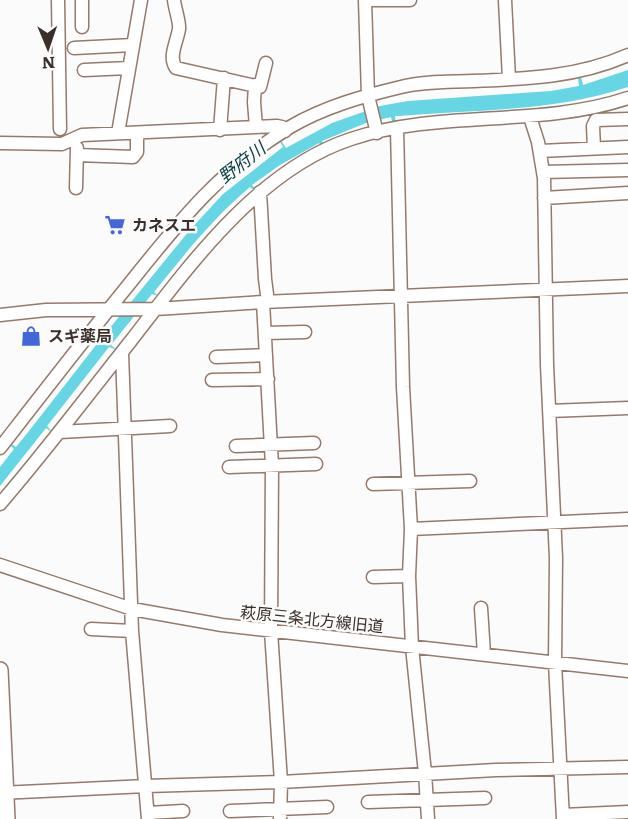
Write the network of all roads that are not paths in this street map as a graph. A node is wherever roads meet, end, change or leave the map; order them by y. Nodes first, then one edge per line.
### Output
1 (58, 0) edge
2 (82, 0) edge
3 (141, 0) edge
4 (174, 0) edge
5 (367, 0) edge
6 (410, 0) edge
7 (505, 0) edge
8 (82, 27) dead end
9 (133, 45) junction
10 (74, 48) dead end
11 (628, 55) edge
12 (266, 63) dead end
13 (129, 68) junction
14 (84, 69) dead end
15 (224, 78) junction
16 (509, 79) junction
17 (255, 86) junction
18 (369, 98) junction
19 (628, 98) edge
20 (530, 117) junction
21 (628, 119) edge
22 (256, 128) junction
23 (397, 128) junction
24 (60, 129) dead end
25 (220, 130) junction
26 (285, 131) junction
27 (377, 131) junction
28 (118, 133) junction
29 (137, 133) junction
30 (77, 137) junction
31 (0, 143) edge
32 (628, 147) edge
33 (594, 148) junction
34 (540, 151) junction
35 (77, 155) junction
36 (628, 170) edge
37 (543, 172) junction
38 (76, 188) dead end
39 (261, 192) junction
40 (628, 193) edge
41 (544, 198) junction
42 (628, 286) edge
43 (545, 291) junction
44 (401, 297) junction
45 (265, 302) junction
46 (154, 309) junction
47 (109, 310) junction
48 (0, 315) edge
49 (305, 332) dead end
50 (265, 333) junction
51 (122, 353) junction
52 (266, 355) junction
53 (216, 357) dead end
54 (268, 379) junction
55 (212, 380) dead end
56 (628, 408) edge
57 (549, 411) junction
58 (170, 426) dead end
59 (125, 428) junction
60 (60, 432) junction
61 (314, 443) dead end
62 (271, 445) junction
63 (236, 446) dead end
64 (0, 448) edge
65 (316, 464) dead end
66 (272, 466) junction
67 (229, 467) dead end
68 (470, 481) dead end
69 (407, 482) junction
70 (373, 484) dead end
71 (0, 504) edge
72 (628, 519) edge
73 (554, 523) junction
74 (411, 529) junction
75 (0, 565) edge
76 (409, 576) junction
77 (373, 577) dead end
78 (481, 608) dead end
79 (132, 609) junction
80 (91, 629) dead end
81 (132, 631) junction
82 (271, 632) junction
83 (412, 647) junction
84 (484, 654) junction
85 (555, 663) junction
86 (0, 670) edge
87 (628, 671) edge
88 (628, 767) edge
89 (561, 770) junction
90 (425, 773) junction
91 (281, 782) junction
92 (146, 786) junction
93 (3, 793) edge
94 (485, 798) dead end
95 (427, 800) junction
96 (368, 802) dead end
97 (327, 807) dead end
98 (183, 812) dead end
99 (230, 812) dead end
100 (628, 812) edge
101 (280, 815) edge
102 (148, 816) edge
103 (563, 817) edge
104 (7, 819) edge
105 (428, 819) edge

1 - 24 street
2 - 8 street
3 - 9 street
4 - 15 street
5 - 6 street
5 - 18 street
7 - 16 street
9 - 10 street
9 - 13 street
11 - 16 street
12 - 17 street
13 - 14 street
13 - 28 street
15 - 17 street
15 - 25 street
16 - 18 street
17 - 22 street
18 - 26 street
18 - 27 street
19 - 20 street
20 - 23 street
20 - 34 street
21 - 33 street
22 - 25 street
22 - 26 street
23 - 27 street
23 - 44 street
25 - 29 street
26 - 47 street
27 - 39 street
28 - 29 street
28 - 30 street
29 - 35 street
30 - 31 street
30 - 35 street
32 - 33 street
33 - 34 street
34 - 37 street
35 - 38 street
36 - 37 street
37 - 41 street
39 - 45 street
39 - 46 street
40 - 41 street
41 - 43 street
42 - 43 street
43 - 44 street
43 - 57 street
44 - 45 street
44 - 69 street
45 - 46 street
45 - 50 street
46 - 47 street
46 - 51 street
47 - 48 street
47 - 64 street
49 - 50 street
50 - 52 street
51 - 59 street
51 - 60 street
52 - 53 street
52 - 54 street
54 - 55 street
54 - 62 street
56 - 57 street
57 - 73 street
58 - 59 street
59 - 60 street
59 - 79 street
60 - 71 street
61 - 62 street
62 - 63 street
62 - 66 street
65 - 66 street
66 - 67 street
66 - 82 street
68 - 69 street
69 - 70 street
69 - 74 street
72 - 73 street
73 - 74 street
73 - 85 street
74 - 76 street
75 - 79 street, 萩原三条北方線旧道
76 - 77 street
76 - 83 street
78 - 84 street
79 - 81 street
79 - 82 street, 萩原三条北方線旧道
80 - 81 street
81 - 92 street
82 - 83 street, 萩原三条北方線旧道
82 - 91 street
83 - 84 street, 萩原三条北方線旧道
83 - 90 street
84 - 85 street, 萩原三条北方線旧道
85 - 87 street, 萩原三条北方線旧道
85 - 89 street
86 - 93 main road
88 - 89 street
89 - 90 street
89 - 103 street
90 - 91 street
90 - 95 street
91 - 92 street
91 - 101 street
92 - 93 street
92 - 102 street
93 - 104 main road
94 - 95 street
95 - 96 street
95 - 105 street
97 - 101 street
98 - 102 street
99 - 101 street
100 - 103 street

